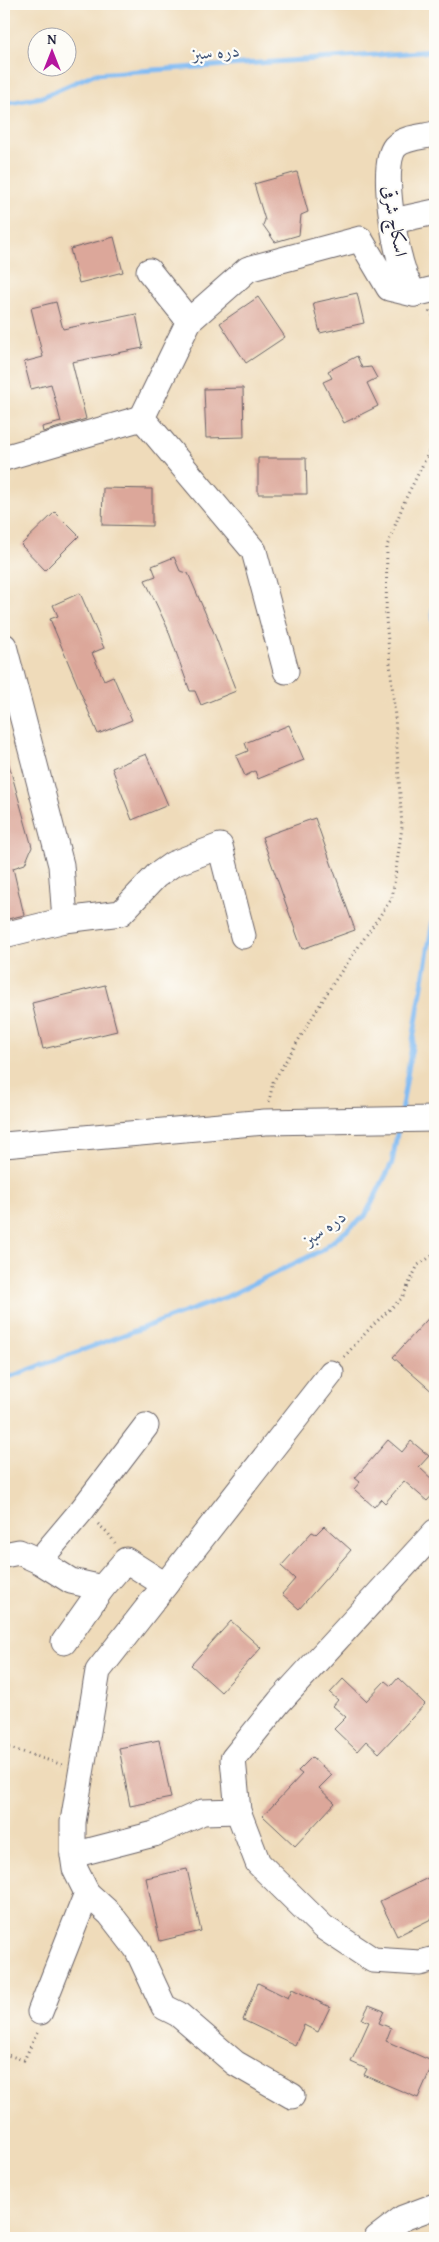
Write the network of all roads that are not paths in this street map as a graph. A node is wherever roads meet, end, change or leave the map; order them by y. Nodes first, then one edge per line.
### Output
1 (435, 134) edge
2 (435, 212) edge
3 (393, 221) junction
4 (149, 271) dead end
5 (424, 291) edge
6 (189, 321) junction
7 (142, 418) junction
8 (4, 458) edge
9 (4, 646) edge
10 (286, 671) dead end
11 (64, 920) junction
12 (4, 935) edge
13 (243, 936) dead end
14 (435, 1119) edge
15 (4, 1145) edge
16 (331, 1373) road end
17 (146, 1426) dead end
18 (435, 1532) edge
19 (4, 1554) edge
20 (39, 1561) junction
21 (165, 1585) junction
22 (102, 1588) junction
23 (64, 1642) dead end
24 (238, 1811) junction
25 (74, 1856) junction
26 (88, 1893) junction
27 (435, 1959) edge
28 (40, 2012) road end
29 (292, 2096) dead end
30 (435, 2206) edge
31 (377, 2238) edge

1 - 3 street, اسکاچ شرقی
2 - 3 street
3 - 5 street, اسکاچ شرقی
4 - 6 street
5 - 6 street
6 - 7 street
7 - 8 street
7 - 10 street
9 - 11 street
11 - 12 street
11 - 13 street
14 - 15 street
16 - 21 street
17 - 20 street
18 - 24 street
19 - 20 street
20 - 22 street
21 - 22 street
21 - 25 street
22 - 23 street
24 - 25 street
24 - 27 street
25 - 26 street
26 - 28 street
26 - 29 street
30 - 31 street

